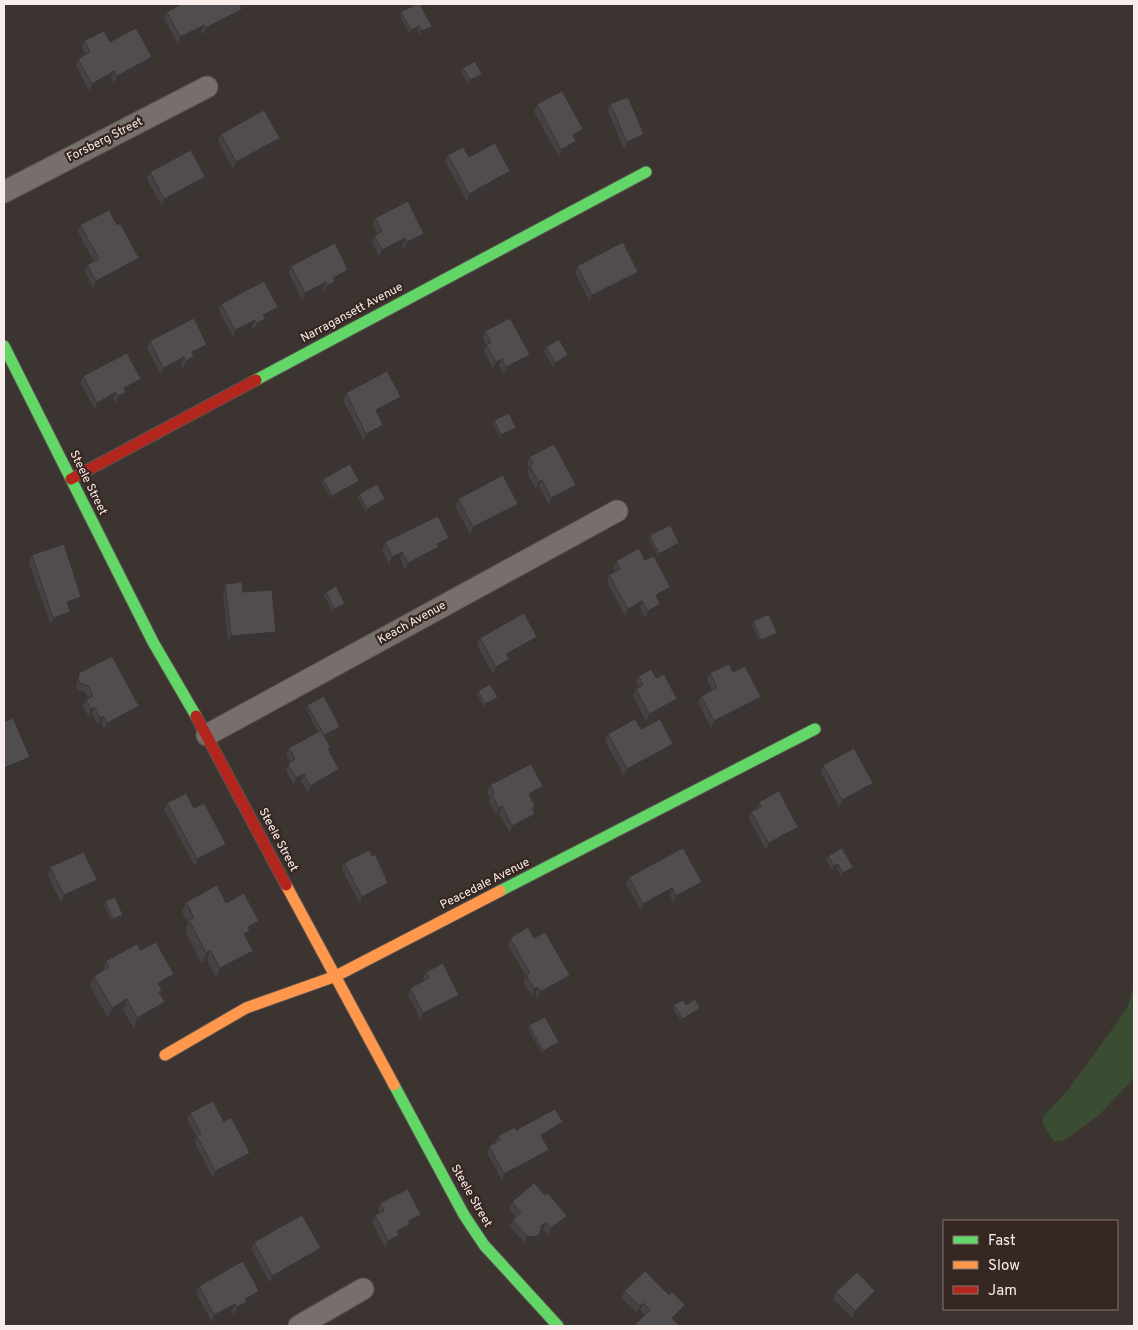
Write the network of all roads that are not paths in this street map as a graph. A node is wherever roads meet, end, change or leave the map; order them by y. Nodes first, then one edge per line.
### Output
1 (207, 88) dead end
2 (646, 172) dead end
3 (4, 192) edge
4 (4, 346) edge
5 (72, 478) junction
6 (616, 511) dead end
7 (815, 729) dead end
8 (207, 735) junction
9 (336, 976) junction
10 (165, 1055) dead end
11 (363, 1288) dead end
12 (299, 1326) edge
13 (558, 1326) edge

1 - 3 street, Forsberg Street
2 - 5 street, Narragansett Avenue
4 - 5 street, Steele Street
5 - 8 street, Steele Street
6 - 8 street, Keach Avenue
7 - 9 street, Peacedale Avenue
8 - 9 street, Steele Street
9 - 10 street, Peacedale Avenue
9 - 13 street, Steele Street
11 - 12 street

